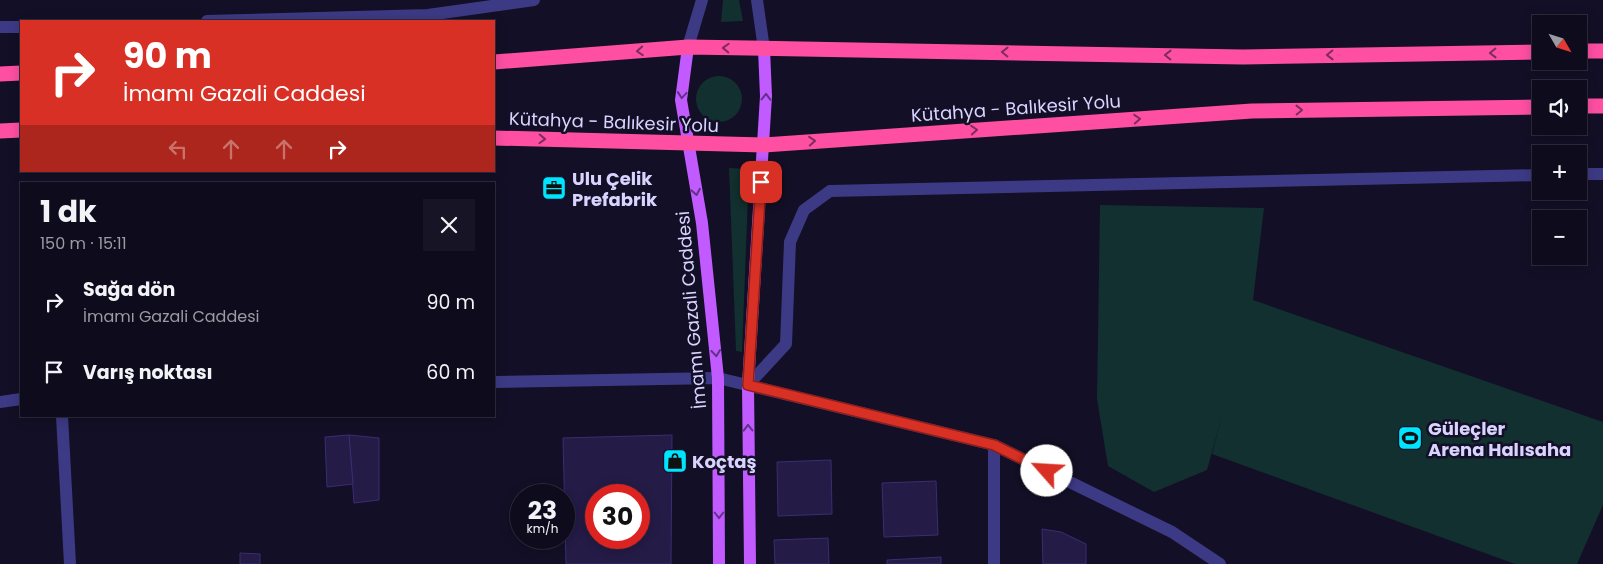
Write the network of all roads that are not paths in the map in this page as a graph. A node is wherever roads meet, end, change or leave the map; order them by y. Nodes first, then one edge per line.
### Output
1 (534, 0) edge
2 (702, 0) edge
3 (757, 0) edge
4 (244, 20) edge
5 (0, 27) edge
6 (20, 27) edge
7 (688, 47) junction
8 (764, 49) junction
9 (1588, 51) edge
10 (1603, 51) edge
11 (1532, 52) edge
12 (495, 62) edge
13 (0, 74) edge
14 (20, 74) edge
15 (1587, 106) edge
16 (1603, 106) edge
17 (1532, 107) edge
18 (20, 130) edge
19 (0, 131) edge
20 (495, 138) edge
21 (687, 144) junction
22 (764, 145) junction
23 (1587, 174) edge
24 (1603, 174) edge
25 (1532, 175) edge
26 (718, 378) junction
27 (495, 382) edge
28 (748, 385) junction
29 (20, 399) edge
30 (0, 402) edge
31 (62, 417) edge
32 (994, 445) junction
33 (70, 564) edge
34 (719, 564) edge
35 (750, 564) edge
36 (994, 564) edge
37 (1220, 564) edge

1 - 4 street
2 - 7 street
3 - 8 street
5 - 6 street
8 -> 7 highway
7 -> 12 highway
7 -> 21 main road, İmamı Gazali Caddesi
11 -> 8 highway
22 -> 8 main road
9 - 10 highway
13 - 14 highway
15 - 16 highway
22 -> 17 highway, Kütahya - Balıkesir Yolu
18 - 19 highway
20 -> 21 highway, Kütahya - Balıkesir Yolu
21 - 22 highway, Kütahya - Balıkesir Yolu
21 -> 26 main road, İmamı Gazali Caddesi
22 - 28 main road
23 - 24 street
25 - 28 street
26 - 27 street
26 - 28 street
26 -> 34 main road, İmamı Gazali Caddesi
28 - 32 street
35 -> 28 main road
29 - 30 street
31 - 33 street
32 - 36 street
32 - 37 street

